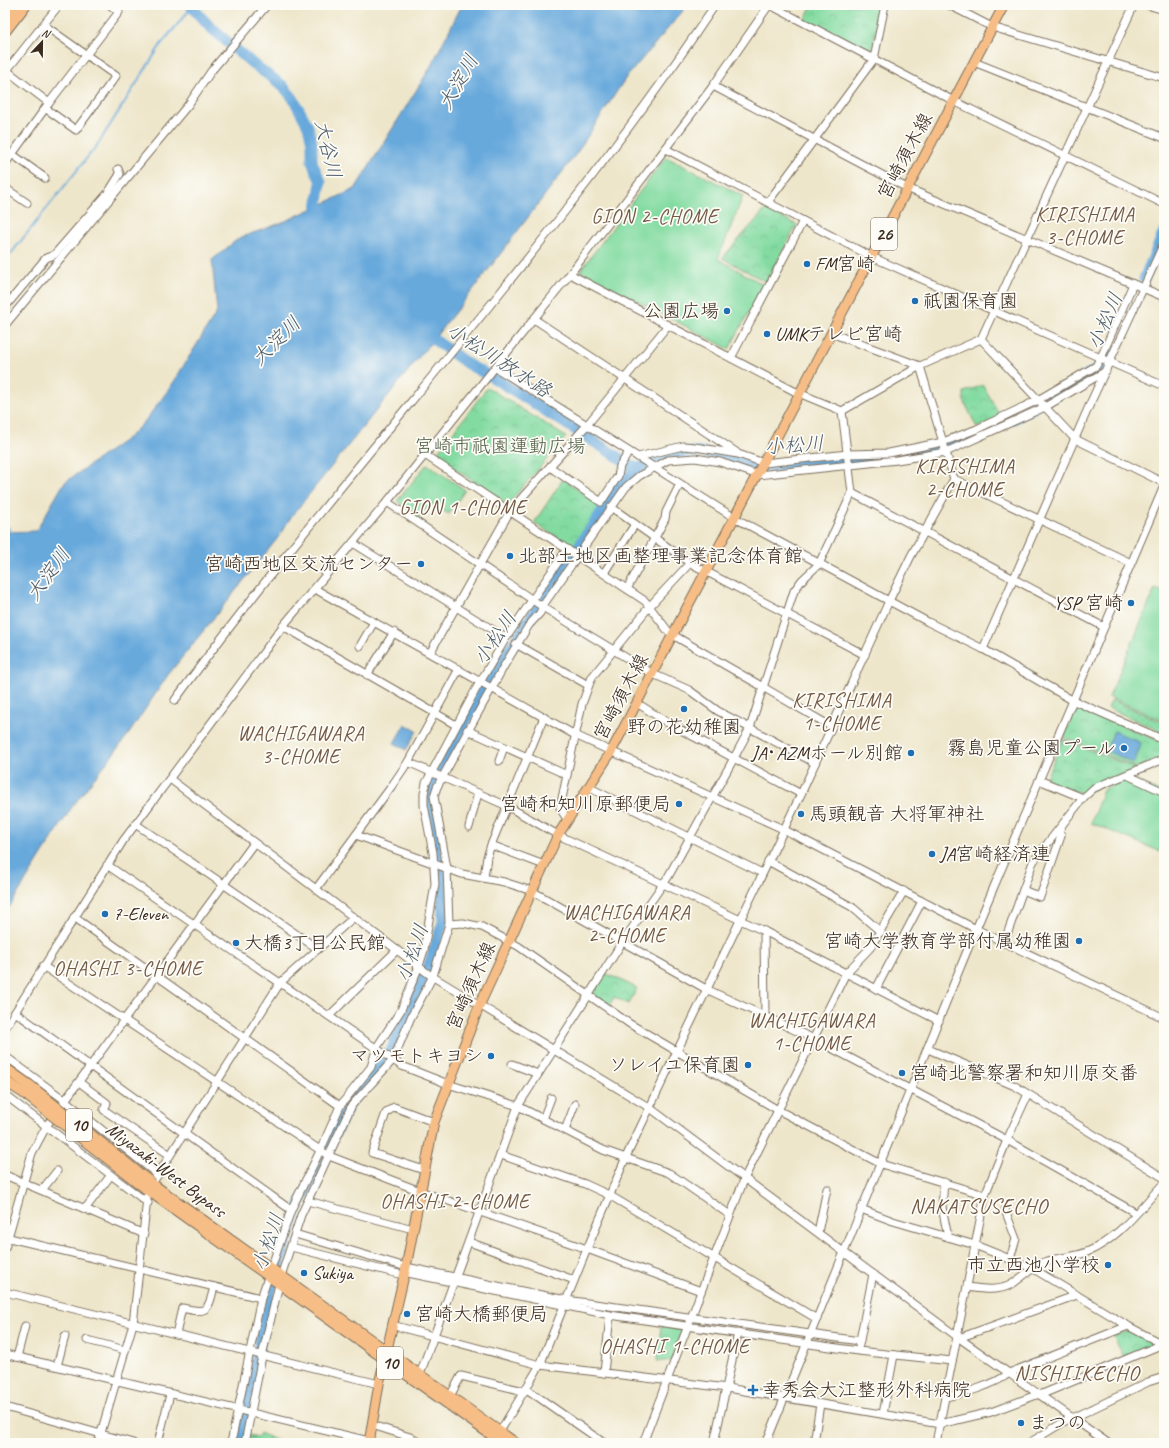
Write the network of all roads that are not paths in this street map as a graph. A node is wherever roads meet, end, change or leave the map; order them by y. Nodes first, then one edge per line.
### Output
1 (17, 5) edge
2 (26, 5) edge
3 (59, 5) edge
4 (110, 5) edge
5 (262, 5) edge
6 (267, 5) edge
7 (715, 5) edge
8 (769, 5) edge
9 (885, 5) edge
10 (949, 5) edge
11 (1004, 5) edge
12 (1134, 5) edge
13 (1148, 5) edge
14 (1164, 10) edge
15 (7, 16) edge
16 (256, 17) junction
17 (44, 24) junction
18 (992, 27) junction
19 (5, 32) edge
20 (86, 55) junction
21 (874, 59) junction
22 (974, 62) junction
23 (1108, 62) junction
24 (6, 70) edge
25 (1164, 78) edge
26 (713, 86) junction
27 (954, 101) junction
28 (47, 106) junction
29 (1087, 108) junction
30 (1164, 138) edge
31 (815, 141) junction
32 (666, 149) junction
33 (12, 154) junction
34 (1065, 155) junction
35 (5, 164) edge
36 (118, 169) dead end
37 (45, 178) dead end
38 (5, 188) edge
39 (907, 188) junction
40 (768, 202) junction
41 (27, 203) dead end
42 (1164, 204) edge
43 (803, 221) junction
44 (75, 235) junction
45 (1027, 238) junction
46 (1164, 243) edge
47 (872, 257) junction
48 (570, 274) junction
49 (1133, 284) junction
50 (1144, 288) junction
51 (1164, 297) edge
52 (5, 307) edge
53 (994, 310) junction
54 (534, 319) junction
55 (5, 325) edge
56 (668, 325) junction
57 (831, 333) junction
58 (981, 339) junction
59 (731, 358) junction
60 (1100, 358) junction
61 (1110, 362) junction
62 (920, 366) junction
63 (494, 370) junction
64 (1106, 371) junction
65 (625, 378) junction
66 (1164, 386) edge
67 (800, 393) junction
68 (1042, 403) junction
69 (842, 411) junction
70 (587, 425) junction
71 (1075, 439) junction
72 (943, 442) junction
73 (629, 452) junction
74 (946, 452) junction
75 (738, 454) junction
76 (848, 454) junction
77 (425, 455) junction
78 (641, 459) junction
79 (764, 464) junction
80 (849, 464) junction
81 (550, 467) junction
82 (653, 467) junction
83 (759, 474) junction
84 (954, 479) junction
85 (680, 484) junction
86 (1164, 484) edge
87 (852, 493) junction
88 (387, 502) junction
89 (611, 507) junction
90 (510, 511) junction
91 (735, 518) junction
92 (1040, 521) junction
93 (635, 524) junction
94 (924, 532) junction
95 (656, 538) junction
96 (354, 543) junction
97 (567, 549) junction
98 (578, 556) junction
99 (690, 563) junction
100 (1131, 563) junction
101 (480, 564) junction
102 (819, 564) junction
103 (706, 572) junction
104 (604, 573) junction
105 (1014, 580) junction
106 (315, 589) junction
107 (627, 589) junction
108 (532, 599) junction
109 (889, 601) junction
110 (542, 606) junction
111 (456, 607) junction
112 (649, 607) junction
113 (786, 614) junction
114 (374, 622) junction
115 (283, 626) junction
116 (1104, 627) junction
117 (394, 632) junction
118 (674, 635) junction
119 (506, 638) junction
120 (516, 644) junction
121 (360, 646) dead end
122 (614, 649) junction
123 (983, 650) junction
124 (430, 653) junction
125 (865, 655) junction
126 (458, 669) junction
127 (652, 674) junction
128 (367, 675) junction
129 (481, 682) junction
130 (588, 685) junction
131 (491, 687) junction
132 (764, 688) junction
133 (174, 700) dead end
134 (1072, 700) junction
135 (637, 703) junction
136 (434, 713) junction
137 (544, 717) junction
138 (456, 725) junction
139 (832, 727) junction
140 (750, 728) junction
141 (467, 730) junction
142 (575, 735) junction
143 (1164, 740) edge
144 (504, 747) junction
145 (611, 752) junction
146 (527, 758) junction
147 (734, 758) junction
148 (1164, 759) edge
149 (499, 761) dead end
150 (408, 762) junction
151 (815, 763) junction
152 (432, 772) junction
153 (567, 775) junction
154 (1127, 775) junction
155 (442, 777) junction
156 (170, 779) junction
157 (1039, 780) junction
158 (588, 787) junction
159 (1164, 792) edge
160 (478, 793) junction
161 (801, 794) junction
162 (712, 798) junction
163 (1083, 798) junction
164 (507, 806) junction
165 (567, 818) junction
166 (137, 825) junction
167 (469, 827) dead end
168 (783, 829) junction
169 (1060, 830) junction
170 (356, 835) junction
171 (558, 835) junction
172 (691, 837) junction
173 (254, 843) junction
174 (491, 845) junction
175 (768, 861) junction
176 (434, 863) junction
177 (107, 865) junction
178 (544, 865) junction
179 (447, 868) junction
180 (762, 873) junction
181 (484, 877) junction
182 (224, 884) junction
183 (662, 884) junction
184 (316, 889) junction
185 (1023, 890) junction
186 (532, 891) junction
187 (904, 892) junction
188 (922, 901) junction
189 (74, 916) junction
190 (354, 917) junction
191 (740, 919) junction
192 (449, 924) junction
193 (195, 925) junction
194 (976, 929) junction
195 (764, 931) junction
196 (880, 932) junction
197 (509, 941) junction
198 (623, 941) junction
199 (1004, 943) junction
200 (318, 949) junction
201 (397, 950) junction
202 (43, 966) junction
203 (421, 967) junction
204 (846, 974) junction
205 (431, 975) junction
206 (157, 976) junction
207 (280, 983) junction
208 (706, 989) junction
209 (876, 989) junction
210 (588, 995) junction
211 (480, 1004) junction
212 (15, 1012) junction
213 (329, 1016) junction
214 (764, 1016) junction
215 (1164, 1018) edge
216 (125, 1020) junction
217 (939, 1022) junction
218 (5, 1028) edge
219 (245, 1039) junction
220 (814, 1040) junction
221 (928, 1048) junction
222 (554, 1049) junction
223 (380, 1051) junction
224 (677, 1051) junction
225 (5, 1056) edge
226 (393, 1060) junction
227 (512, 1064) dead end
228 (90, 1066) junction
229 (5, 1068) edge
230 (538, 1074) junction
231 (5, 1081) edge
232 (79, 1082) junction
233 (218, 1082) junction
234 (448, 1084) junction
235 (911, 1090) junction
236 (1028, 1094) junction
237 (5, 1095) edge
238 (551, 1098) dead end
239 (66, 1101) junction
240 (575, 1104) dead end
241 (340, 1106) junction
242 (518, 1106) junction
243 (650, 1108) junction
244 (778, 1110) junction
245 (543, 1119) junction
246 (434, 1122) junction
247 (47, 1125) junction
248 (565, 1130) junction
249 (183, 1135) junction
250 (1007, 1140) junction
251 (320, 1151) junction
252 (170, 1155) junction
253 (501, 1155) junction
254 (329, 1156) junction
255 (626, 1157) junction
256 (880, 1164) junction
257 (424, 1170) junction
258 (57, 1171) dead end
259 (5, 1175) edge
260 (111, 1175) junction
261 (744, 1177) junction
262 (1164, 1178) edge
263 (944, 1182) junction
264 (24, 1183) junction
265 (153, 1183) junction
266 (1164, 1183) edge
267 (827, 1189) dead end
268 (42, 1190) junction
269 (420, 1191) junction
270 (610, 1195) junction
271 (985, 1195) junction
272 (308, 1201) junction
273 (148, 1203) junction
274 (862, 1209) junction
275 (85, 1210) junction
276 (290, 1210) junction
277 (1005, 1210) dead end
278 (479, 1211) junction
279 (1136, 1213) junction
280 (730, 1215) junction
281 (413, 1229) junction
282 (818, 1232) junction
283 (144, 1234) junction
284 (295, 1234) junction
285 (948, 1237) junction
286 (6, 1238) edge
287 (469, 1242) junction
288 (975, 1244) junction
289 (291, 1247) junction
290 (5, 1248) edge
291 (587, 1249) junction
292 (845, 1252) junction
293 (714, 1258) junction
294 (1010, 1259) junction
295 (1032, 1268) junction
296 (140, 1269) junction
297 (404, 1271) junction
298 (873, 1274) junction
299 (274, 1276) junction
300 (455, 1280) junction
301 (574, 1280) junction
302 (214, 1287) junction
303 (967, 1287) junction
304 (701, 1291) junction
305 (5, 1292) edge
306 (1077, 1295) junction
307 (261, 1298) junction
308 (565, 1303) junction
309 (610, 1315) junction
310 (690, 1318) junction
311 (817, 1319) junction
312 (133, 1324) junction
313 (392, 1325) junction
314 (25, 1326) dead end
315 (687, 1326) junction
316 (1128, 1326) junction
317 (738, 1333) junction
318 (176, 1334) junction
319 (811, 1335) junction
320 (65, 1336) dead end
321 (434, 1336) junction
322 (958, 1337) junction
323 (87, 1340) dead end
324 (860, 1341) junction
325 (808, 1343) junction
326 (1164, 1345) edge
327 (126, 1350) junction
328 (858, 1351) junction
329 (250, 1353) junction
330 (5, 1354) edge
331 (385, 1355) junction
332 (894, 1355) junction
333 (262, 1356) junction
334 (17, 1357) junction
335 (952, 1361) junction
336 (540, 1365) junction
337 (57, 1366) junction
338 (604, 1373) junction
339 (1009, 1373) junction
340 (420, 1374) junction
341 (1164, 1376) edge
342 (116, 1380) junction
343 (666, 1381) junction
344 (379, 1384) junction
345 (726, 1388) junction
346 (524, 1392) junction
347 (170, 1394) junction
348 (1040, 1395) junction
349 (450, 1396) junction
350 (945, 1397) junction
351 (785, 1398) junction
352 (820, 1404) junction
353 (5, 1407) edge
354 (239, 1410) junction
355 (251, 1413) junction
356 (883, 1414) junction
357 (1072, 1417) junction
358 (940, 1424) junction
359 (372, 1425) junction
360 (100, 1435) junction
361 (498, 1439) edge
362 (369, 1442) edge
363 (98, 1443) edge
364 (133, 1443) edge
365 (158, 1443) edge
366 (231, 1443) edge
367 (245, 1443) edge
368 (420, 1443) edge
369 (515, 1443) edge
370 (604, 1443) edge
371 (643, 1443) edge
372 (714, 1443) edge
373 (766, 1443) edge
374 (814, 1443) edge
375 (936, 1443) edge
376 (1029, 1443) edge
377 (1108, 1443) edge

1 - 15 main road
2 - 19 main road
3 - 17 street
4 - 20 street
5 - 16 street
6 - 16 street
7 - 133 street
8 - 21 street
8 - 26 street
9 - 21 street
10 - 18 street
11 - 18 main road, 宮崎須木線 / 26
12 - 23 street
13 - 14 street
16 - 44 street
17 - 20 street
17 - 24 street
18 - 22 main road, 宮崎須木線 / 26
18 - 23 street
20 - 28 street
20 - 28 street
21 - 27 street
21 - 31 street
22 - 27 main road, 宮崎須木線 / 26
22 - 29 street
23 - 25 street
23 - 29 street
24 - 28 street
26 - 31 street
26 - 32 street
27 - 34 street
27 - 39 main road, 宮崎須木線 / 26
28 - 33 street
29 - 30 street
29 - 34 street
31 - 39 street
31 - 40 street
32 - 40 street
32 - 48 street
33 - 35 street
33 - 37 street
34 - 42 street
34 - 45 street
36 - 44 street
38 - 41 street
39 - 45 street
39 - 47 main road, 宮崎須木線 / 26
40 - 43 street
43 - 47 street
43 - 59 street
44 - 52 street
44 - 55 street
45 - 49 street
45 - 53 street
46 - 50 street
47 - 53 street
47 - 57 main road, 宮崎須木線 / 26
48 - 54 street
48 - 56 street
49 - 50 street
49 - 60 street
50 - 51 street
50 - 61 street
53 - 58 street
53 - 60 street
54 - 63 street
54 - 65 street
56 - 59 street
56 - 65 street
57 - 62 street
57 - 67 main road, 宮崎須木線 / 26
58 - 62 street
58 - 68 street
59 - 67 street
60 - 61 street
60 - 68 street
61 - 64 street
61 - 66 street
62 - 69 street
62 - 72 street
63 - 70 street
63 - 77 street
64 - 68 street
64 - 71 street
65 - 70 street
65 - 75 street
67 - 69 street
67 - 79 main road, 宮崎須木線 / 26
68 - 71 street
68 - 72 street
68 - 74 street
69 - 76 street
70 - 73 street
70 - 81 street
71 - 86 street
71 - 92 street
72 - 74 street
72 - 76 street
73 - 78 street
73 - 81 street
74 - 80 street
74 - 84 street
75 - 78 street
75 - 79 street
76 - 79 street
76 - 80 street
77 - 88 street
77 - 90 street
78 - 82 street
79 - 83 main road, 宮崎須木線 / 26
80 - 83 street
80 - 87 street
81 - 90 street
82 - 83 street
82 - 85 street
82 - 89 street
83 - 91 main road, 宮崎須木線 / 26
84 - 92 street
84 - 94 street
85 - 91 street
85 - 95 street
86 - 100 street
87 - 94 street
87 - 102 street
88 - 96 street
88 - 101 street
89 - 93 street
89 - 98 street
90 - 97 street
90 - 101 street
91 - 102 street
91 - 103 main road, 宮崎須木線 / 26
92 - 100 street
92 - 105 street
93 - 95 street
93 - 104 street
94 - 105 street
94 - 109 street
95 - 99 street
95 - 107 street
96 - 106 street
96 - 111 street
97 - 98 street
97 - 108 street
98 - 104 street
98 - 110 street
99 - 103 street
99 - 112 street
100 - 116 street
101 - 108 street
101 - 111 street
102 - 109 street
102 - 113 street
103 - 113 street
103 - 118 main road, 宮崎須木線 / 26
104 - 107 street
105 - 116 street
105 - 123 street
106 - 114 street
106 - 115 street
107 - 112 street
108 - 110 street
108 - 119 street
109 - 123 street
109 - 125 street
110 - 120 street
110 - 122 street
111 - 119 street
111 - 124 street
112 - 118 street
112 - 122 street
113 - 125 street
113 - 132 street
114 - 117 street
114 - 121 street
115 - 128 street
115 - 156 street
116 - 134 street
117 - 124 street
117 - 128 street
118 - 127 main road, 宮崎須木線 / 26
118 - 132 street
119 - 129 street
120 - 130 street
120 - 131 street
122 - 127 street
122 - 130 street
123 - 134 street
124 - 126 street
125 - 139 street
126 - 129 street
126 - 136 street
127 - 135 main road, 宮崎須木線 / 26
127 - 140 street
128 - 136 street
129 - 131 street
129 - 138 street
130 - 142 street
131 - 137 street
131 - 141 street
132 - 139 street
132 - 140 street
134 - 143 street
134 - 157 street
135 - 145 main road, 宮崎須木線 / 26
135 - 147 street
136 - 138 street
136 - 150 street
137 - 142 street
137 - 146 street
138 - 152 street
139 - 151 street
140 - 147 street
140 - 151 street
141 - 144 street
141 - 155 street
142 - 145 street
142 - 153 street
144 - 146 street
144 - 149 street
145 - 158 main road, 宮崎須木線 / 26
145 - 162 street
146 - 153 street
146 - 164 street
147 - 161 street
147 - 162 street
148 - 154 street
150 - 152 street
150 - 170 street
151 - 161 street
152 - 155 street
152 - 176 street
153 - 165 street
154 - 159 street
154 - 163 street
155 - 160 street
155 - 179 street
156 - 166 street
156 - 173 street
157 - 163 street
157 - 194 street
158 - 165 main road, 宮崎須木線 / 26
158 - 172 street
160 - 164 street
160 - 167 street
161 - 168 street
162 - 168 street
162 - 172 street
163 - 169 street
164 - 171 street
164 - 174 street
165 - 171 main road, 宮崎須木線 / 26
166 - 177 street
166 - 182 street
168 - 175 street
168 - 187 street
169 - 185 street
169 - 185 street
170 - 176 street
170 - 184 street
171 - 178 main road, 宮崎須木線 / 26
171 - 183 street
172 - 180 street
172 - 183 street
173 - 182 street
173 - 184 street
174 - 178 street
174 - 181 street
175 - 180 street
175 - 196 street
176 - 179 street
176 - 203 street
177 - 189 street
177 - 193 street
178 - 186 main road, 宮崎須木線 / 26
179 - 181 street
179 - 192 street
180 - 191 street
181 - 186 street
182 - 193 street
182 - 200 street
183 - 191 street
183 - 198 street
184 - 190 street
185 - 199 street
186 - 197 main road, 宮崎須木線 / 26
186 - 198 street
187 - 188 street
187 - 196 street
188 - 194 street
188 - 209 street
189 - 202 street
189 - 206 street
190 - 200 street
190 - 201 street
191 - 195 street
191 - 208 street
192 - 197 street
192 - 205 street
193 - 206 street
193 - 207 street
194 - 199 street
194 - 217 street
195 - 204 street
195 - 214 street
196 - 204 street
197 - 210 street
197 - 211 main road, 宮崎須木線 / 26
198 - 208 street
198 - 210 street
199 - 215 street
200 - 207 street
201 - 203 street
201 - 213 street
202 - 212 street
202 - 216 street
203 - 205 street
203 - 223 street
204 - 209 street
204 - 220 street
205 - 211 street
205 - 226 street
206 - 216 street
206 - 219 street
207 - 213 street
207 - 219 street
208 - 214 street
208 - 224 street
209 - 217 street
210 - 222 street
210 - 224 street
211 - 222 street
211 - 234 main road, 宮崎須木線 / 26
212 - 218 street
212 - 228 street
213 - 223 street
214 - 220 street
216 - 228 street
216 - 233 street
217 - 221 street
219 - 233 street
219 - 241 street
220 - 235 street
220 - 244 street
221 - 235 street
221 - 236 street
222 - 230 street
222 - 243 street
223 - 226 street
223 - 241 street
224 - 243 street
224 - 244 street
225 - 239 street
226 - 234 street
226 - 254 street
227 - 230 street
228 - 232 street
228 - 249 street
229 - 265 highway, Miyazaki-West Bypass / 10, bridge
230 - 242 street
231 - 265 highway, Miyazaki-West Bypass / 10, bridge
232 - 239 street
232 - 252 street
233 - 249 street
233 - 251 street
234 - 242 street
234 - 246 main road, 宮崎須木線 / 26
235 - 250 street
235 - 256 street
236 - 250 street
236 - 262 street
237 - 247 street
238 - 245 street
239 - 247 street
239 - 265 street
240 - 248 street
241 - 251 street
242 - 245 street
242 - 253 street
243 - 255 street
243 - 261 street
244 - 256 street
244 - 261 street
245 - 248 street
246 - 257 main road, 宮崎須木線 / 26
246 - 257 street
247 - 260 street
247 - 264 street
248 - 255 street
249 - 252 street
249 - 276 street
250 - 271 street
250 - 279 street
251 - 254 street
251 - 276 street
252 - 265 street
253 - 270 street
253 - 278 street
254 - 269 street
254 - 272 street
255 - 270 street
255 - 280 street
256 - 263 street
256 - 274 street
257 - 269 main road, 宮崎須木線 / 26
258 - 268 street
259 - 264 street
260 - 273 street
260 - 275 street
261 - 280 street
261 - 282 street
263 - 271 street
263 - 285 street
264 - 268 street
264 - 286 street
265 - 273 street
265 - 299 highway, Miyazaki-West Bypass / 10
266 - 279 street
267 - 282 street
268 - 275 street
269 - 278 street
269 - 281 main road, 宮崎須木線 / 26
270 - 291 street
270 - 293 street
271 - 288 street
272 - 281 street
272 - 284 street
273 - 283 street
274 - 285 street
274 - 292 street
275 - 283 street
276 - 299 street
277 - 294 street
278 - 287 street
278 - 291 street
279 - 295 street
280 - 293 street
281 - 297 main road, 宮崎須木線 / 26
282 - 292 street
283 - 296 street
284 - 289 street
284 - 297 street
285 - 288 street
286 - 290 street
286 - 296 street
287 - 300 street
287 - 301 street
288 - 294 street
288 - 303 street
289 - 297 street
289 - 299 street
291 - 301 street
291 - 304 street
292 - 298 street
292 - 311 street
293 - 304 street
293 - 311 street
294 - 295 street
295 - 303 street
295 - 306 street
296 - 302 street
296 - 312 street
297 - 300 street
297 - 313 main road, 宮崎須木線 / 26
298 - 322 street
298 - 324 street
299 - 307 street
299 - 331 highway, 10
299 - 333 street
300 - 308 street
300 - 321 street
301 - 308 street
302 - 307 street
302 - 318 street
303 - 322 street
304 - 310 street
305 - 312 street
306 - 316 street
306 - 322 street
307 - 329 street
308 - 309 street
308 - 310 street
308 - 336 street
309 - 315 street
309 - 338 street
310 - 315 street
310 - 319 street
311 - 319 street
312 - 318 street
312 - 327 street
313 - 321 street
313 - 331 main road, 宮崎須木線 / 26
314 - 334 street
315 - 317 street
315 - 343 street
316 - 326 street
316 - 339 street
317 - 325 street
317 - 345 street
318 - 329 street
319 - 324 street
319 - 325 street
320 - 337 street
321 - 336 street
321 - 340 street
322 - 335 street
322 - 339 street
323 - 327 street
324 - 328 street
325 - 328 street
325 - 351 street
326 - 348 street
327 - 342 street
328 - 332 street
329 - 333 street
329 - 354 street
330 - 334 street
331 - 340 highway, 10
331 - 344 main road, 宮崎須木線 / 26
331 - 361 highway, 10
332 - 335 street
332 - 356 street
333 - 344 street
333 - 355 street
334 - 337 street
335 - 350 street
336 - 338 street
336 - 346 street
337 - 342 street
338 - 343 street
339 - 348 street
339 - 350 street
340 - 349 highway, 10
341 - 357 street
342 - 347 street
342 - 360 street
343 - 345 street
343 - 371 street
344 - 359 main road, 宮崎須木線 / 26
345 - 351 street
345 - 372 street
346 - 349 street
346 - 361 street
346 - 370 street
347 - 354 street
347 - 365 street
348 - 357 street
348 - 358 street
349 - 361 highway, 10
350 - 358 street
351 - 352 street
351 - 373 street
352 - 356 street
352 - 374 street
353 - 360 street
354 - 355 street
354 - 366 street
355 - 362 street
355 - 367 street
356 - 358 street
357 - 376 street
357 - 377 street
358 - 375 street
359 - 362 main road, 宮崎須木線 / 26
359 - 368 street
360 - 363 street
360 - 364 street
361 - 369 highway, 10

